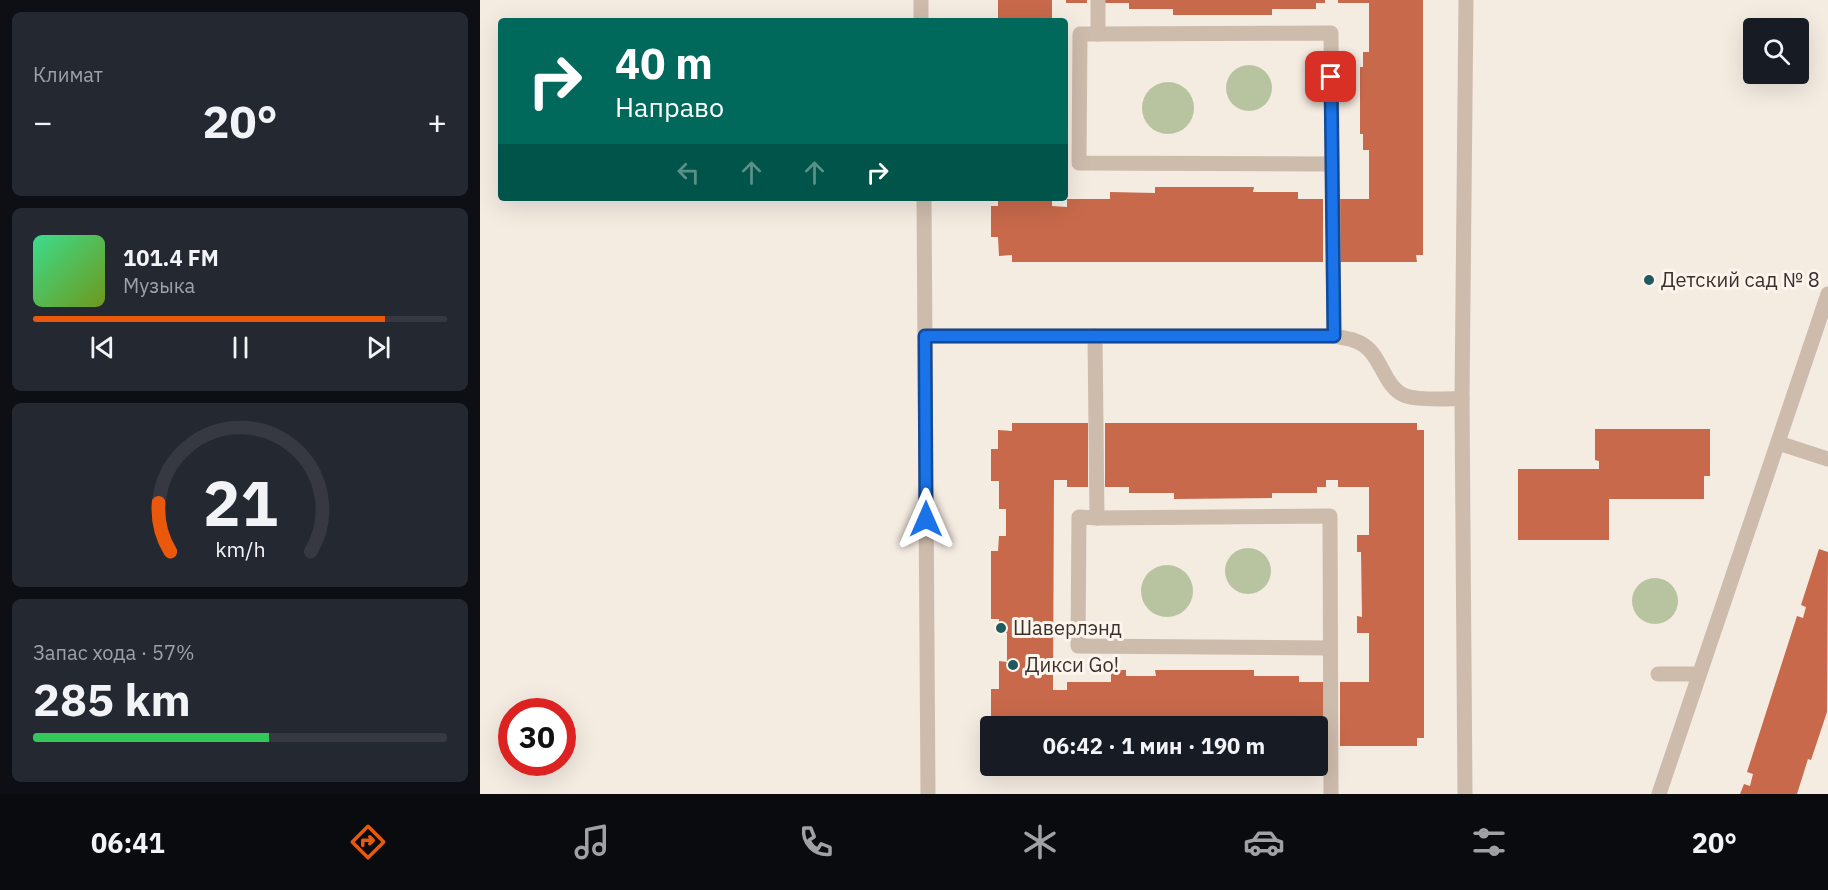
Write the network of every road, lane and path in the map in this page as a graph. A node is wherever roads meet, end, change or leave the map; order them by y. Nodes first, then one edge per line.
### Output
1 (921, 0) edge
2 (1098, 0) edge
3 (1466, 0) edge
4 (921, 18) edge
5 (1098, 34) junction
6 (1332, 164) junction
7 (924, 201) edge
8 (1828, 294) edge
9 (925, 336) junction
10 (1095, 336) junction
11 (1334, 336) junction
12 (1462, 399) junction
13 (1778, 443) junction
14 (1828, 459) edge
15 (1097, 518) junction
16 (1330, 648) junction
17 (1658, 674) dead end
18 (1700, 674) junction
19 (928, 794) edge
20 (1331, 794) edge
21 (1465, 794) edge
22 (1659, 794) edge

1 - 4 street
2 - 5 street
3 - 12 street
5 - 6 street
5 - 6 street
6 - 11 street
7 - 9 street
8 - 13 street
9 - 10 street
9 - 19 street
10 - 11 street
10 - 15 street
11 - 12 street
12 - 21 street
13 - 14 street
13 - 18 street
15 - 16 street
15 - 16 street
16 - 20 street
17 - 18 street
18 - 22 street

